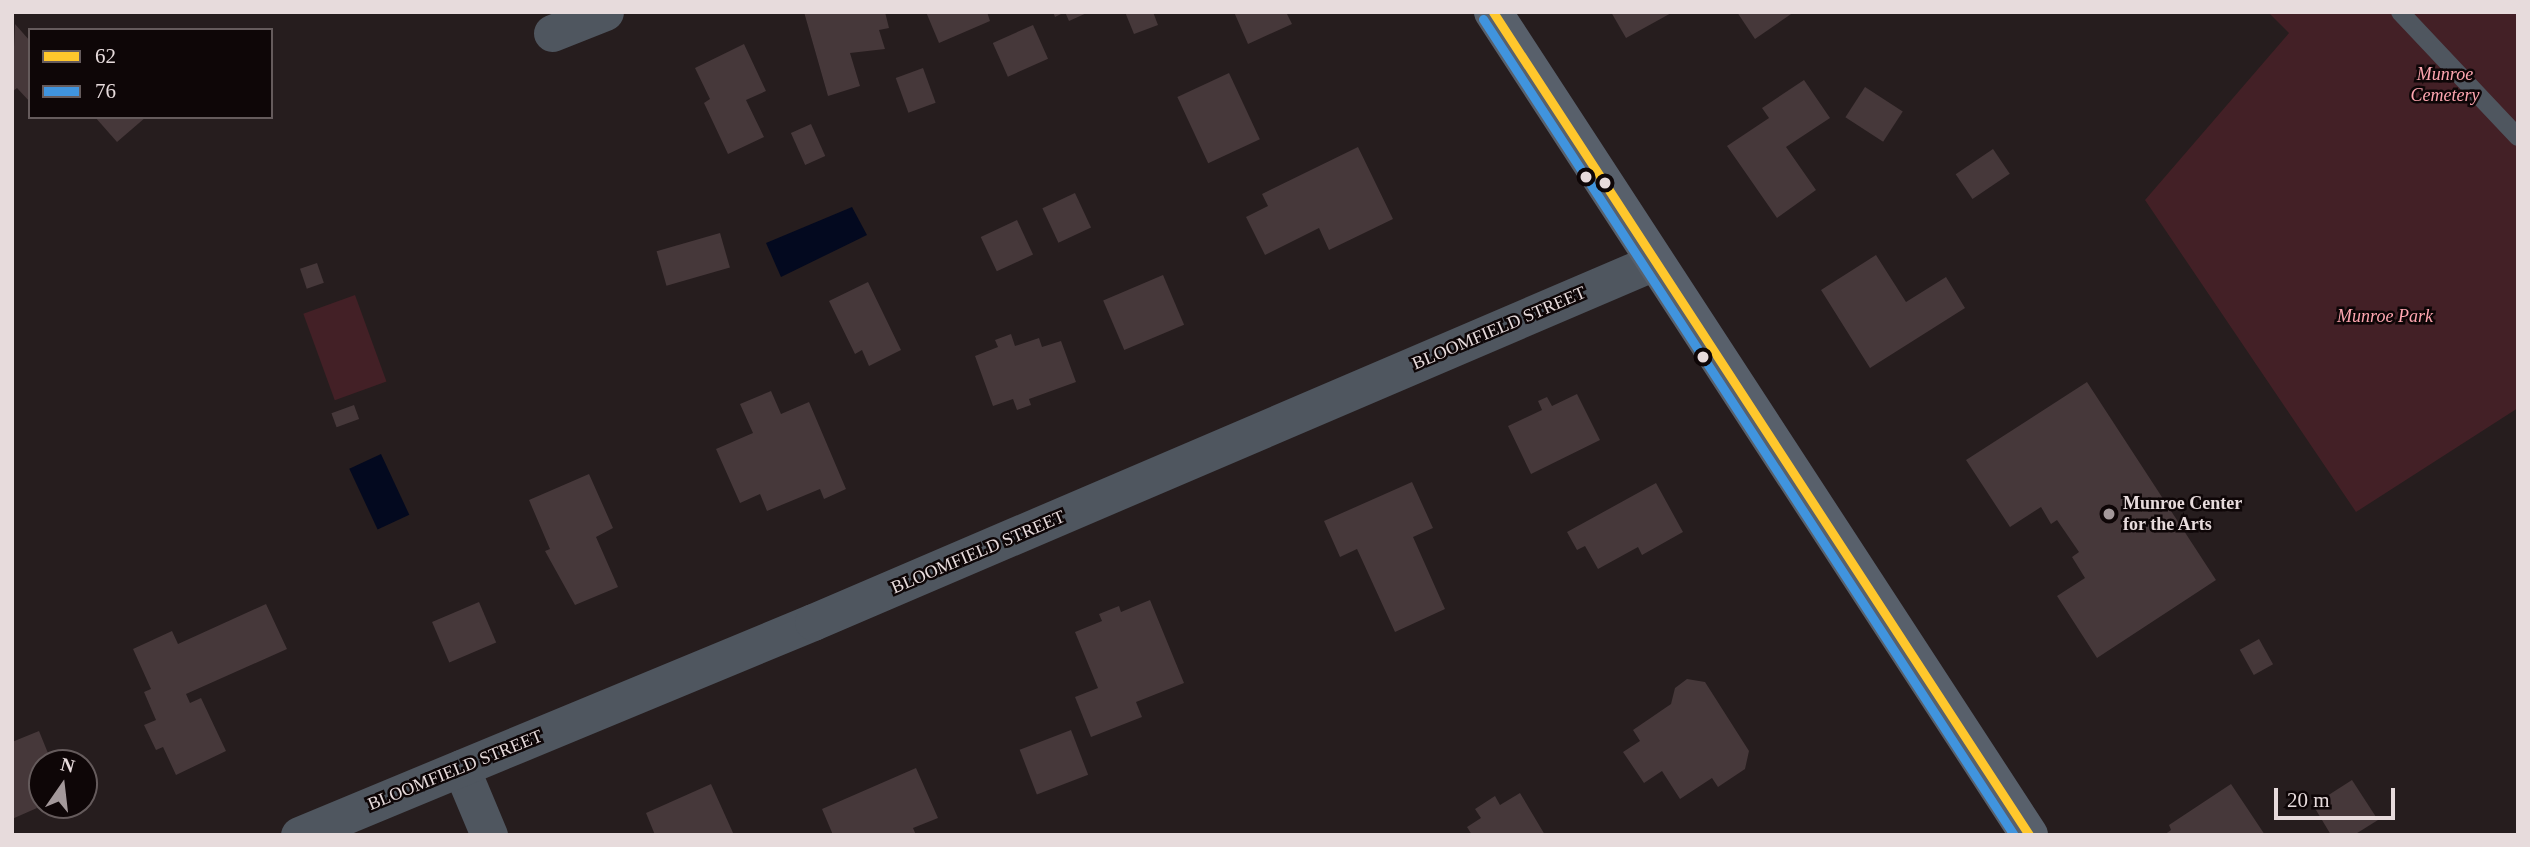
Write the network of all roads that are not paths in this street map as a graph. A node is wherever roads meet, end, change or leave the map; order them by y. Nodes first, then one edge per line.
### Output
1 (605, 12) edge
2 (1493, 12) edge
3 (2400, 12) edge
4 (552, 33) dead end
5 (2518, 137) edge
6 (1654, 262) junction
7 (461, 768) junction
8 (299, 835) edge
9 (489, 835) edge
10 (2029, 835) edge

1 - 4 street
2 - 6 main road
3 - 5 lane
6 - 7 street, BLOOMFIELD STREET
6 - 10 main road
7 - 8 street, BLOOMFIELD STREET
7 - 9 street

